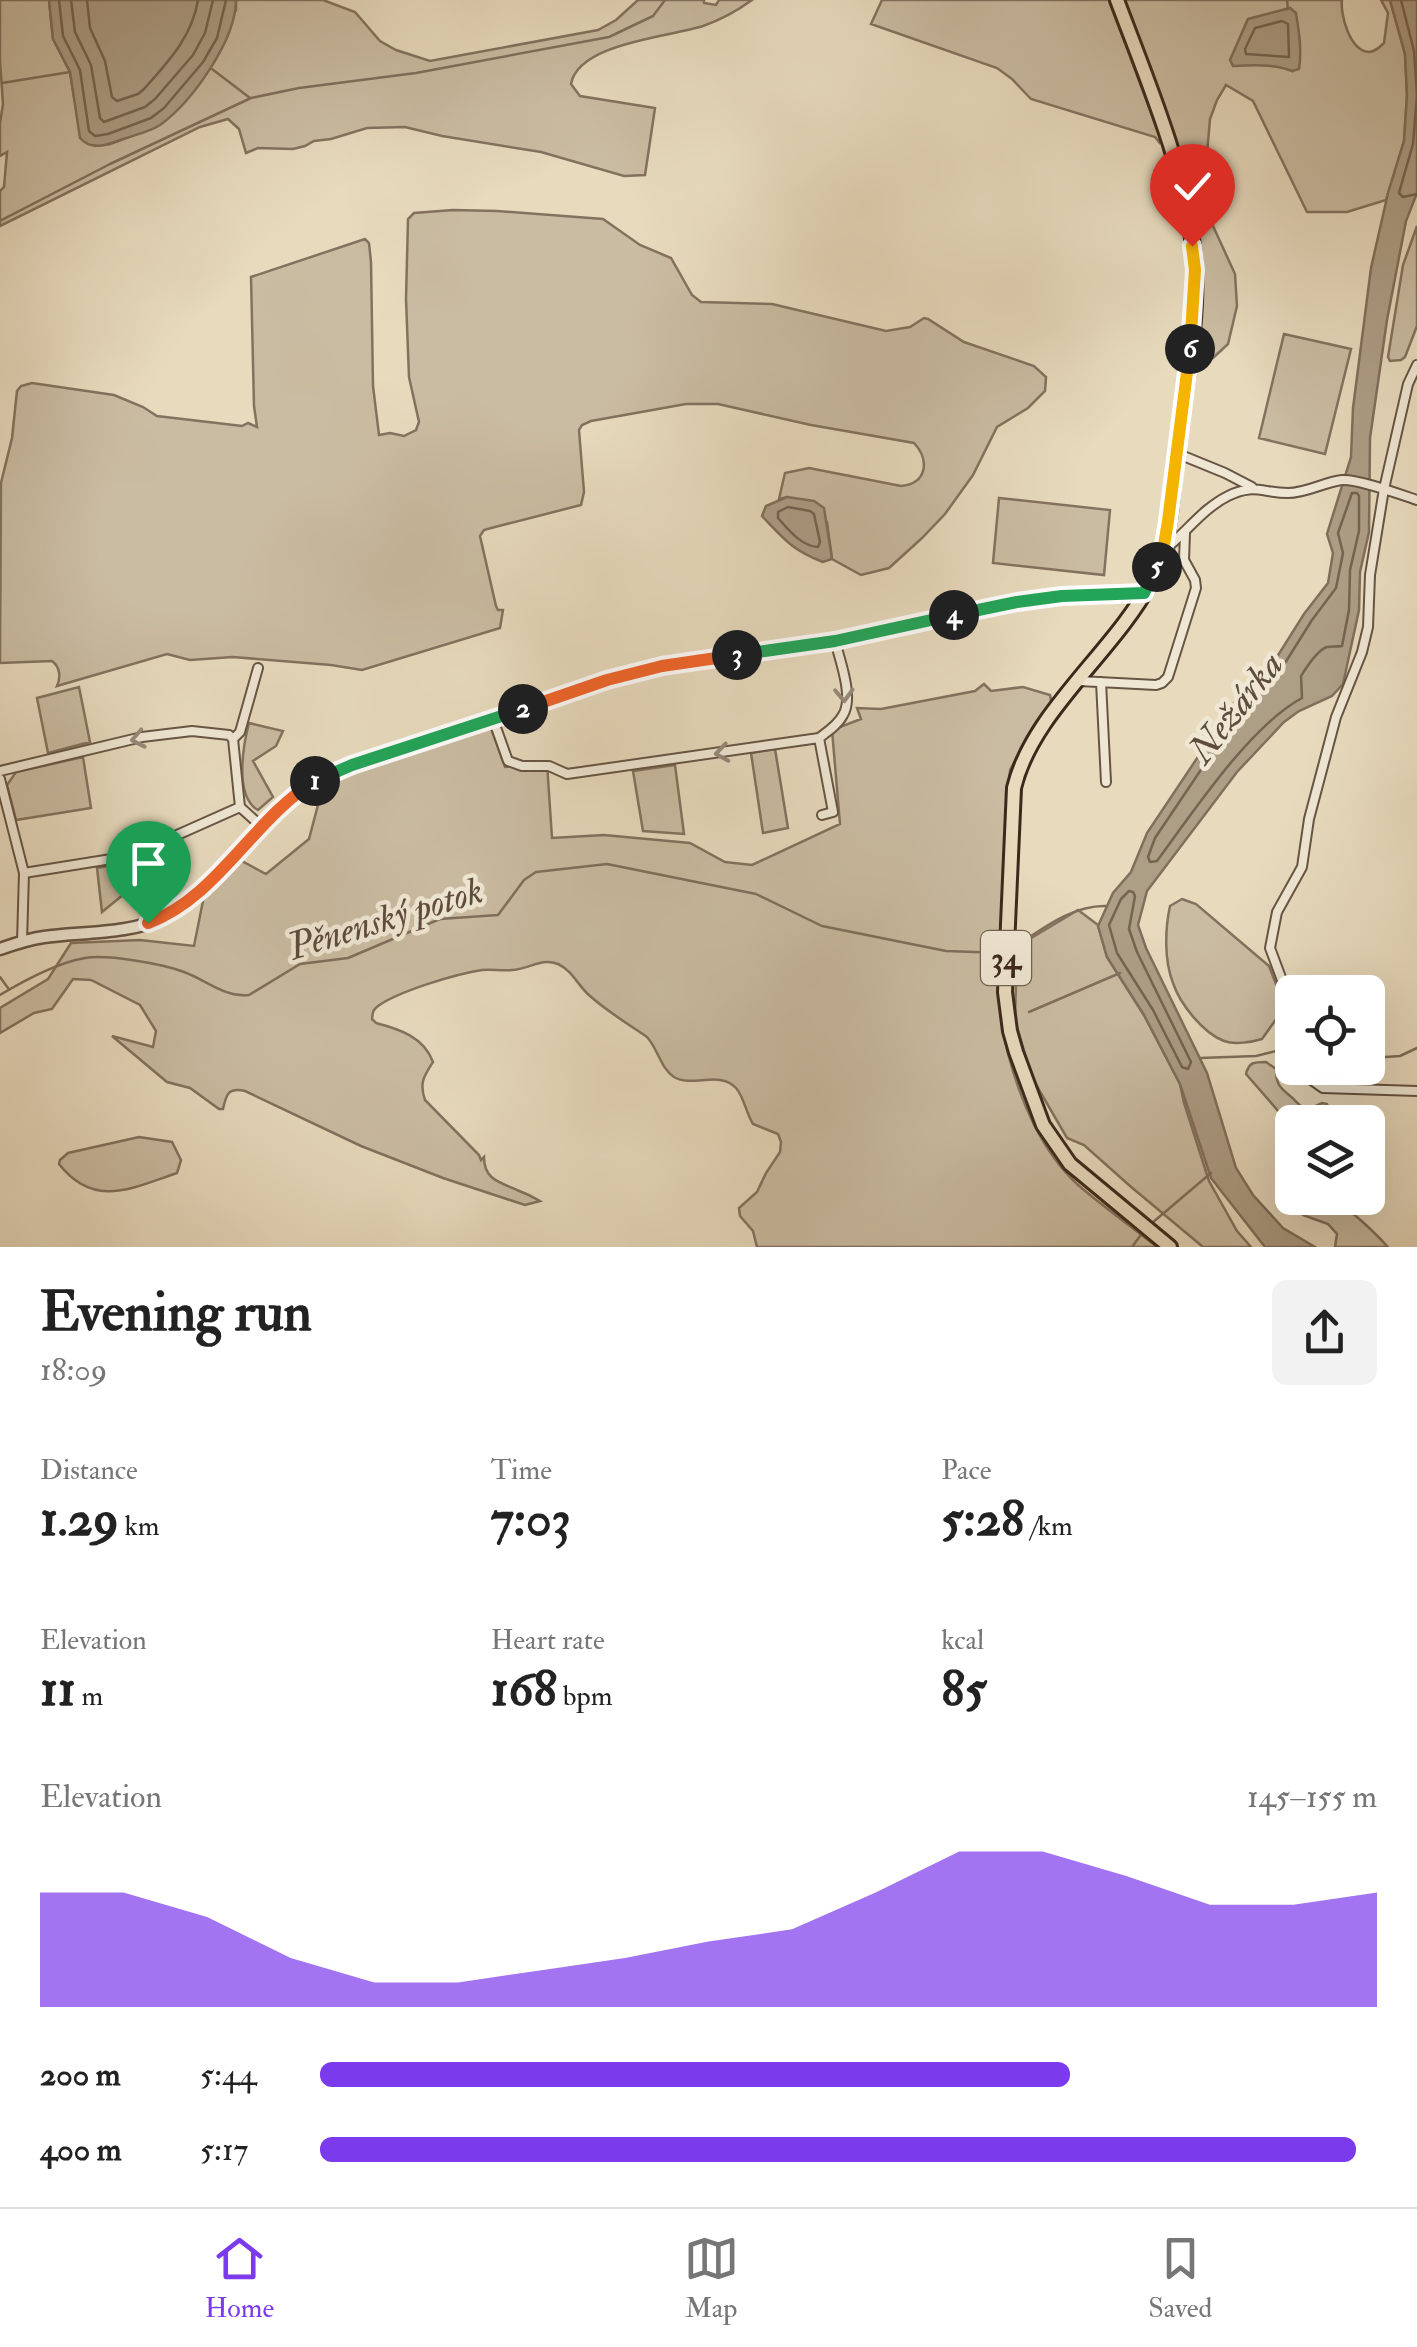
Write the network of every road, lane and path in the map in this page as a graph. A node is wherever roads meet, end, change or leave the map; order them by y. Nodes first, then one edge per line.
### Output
1 (1117, 0) edge
2 (1417, 365) edge
3 (1176, 452) junction
4 (1225, 473) junction
5 (1252, 487) junction
6 (1380, 488) junction
7 (1228, 496) junction
8 (1417, 500) edge
9 (1185, 534) junction
10 (1163, 551) junction
11 (1144, 593) junction
12 (835, 641) junction
13 (258, 668) dead end
14 (1079, 681) junction
15 (1101, 682) junction
16 (493, 719) junction
17 (818, 738) junction
18 (233, 739) junction
19 (0, 775) edge
20 (1106, 782) dead end
21 (240, 807) junction
22 (822, 815) dead end
23 (261, 826) junction
24 (24, 873) junction
25 (22, 942) junction
26 (0, 949) edge
27 (1280, 975) edge
28 (1319, 1085) edge
29 (1417, 1092) edge
30 (1170, 1247) edge

1 - 3 main road, 34
2 - 6 street
3 - 4 street
3 - 10 main road, 34
4 - 5 street
4 - 7 street
5 - 6 street
5 - 7 street
6 - 8 street
6 - 27 street
7 - 9 street
9 - 10 street
9 - 15 street
10 - 11 main road, 34
11 - 12 street
11 - 14 main road, 34
12 - 16 street
12 -> 17 street
13 - 18 street
14 - 15 street
14 - 30 main road, 34
15 - 20 street
17 -> 16 street
16 - 23 street
17 - 22 street
18 -> 19 street
18 - 21 street
19 - 24 street
21 - 23 street
21 - 24 street
23 - 25 street
24 - 25 street
25 - 26 street
28 - 29 street

